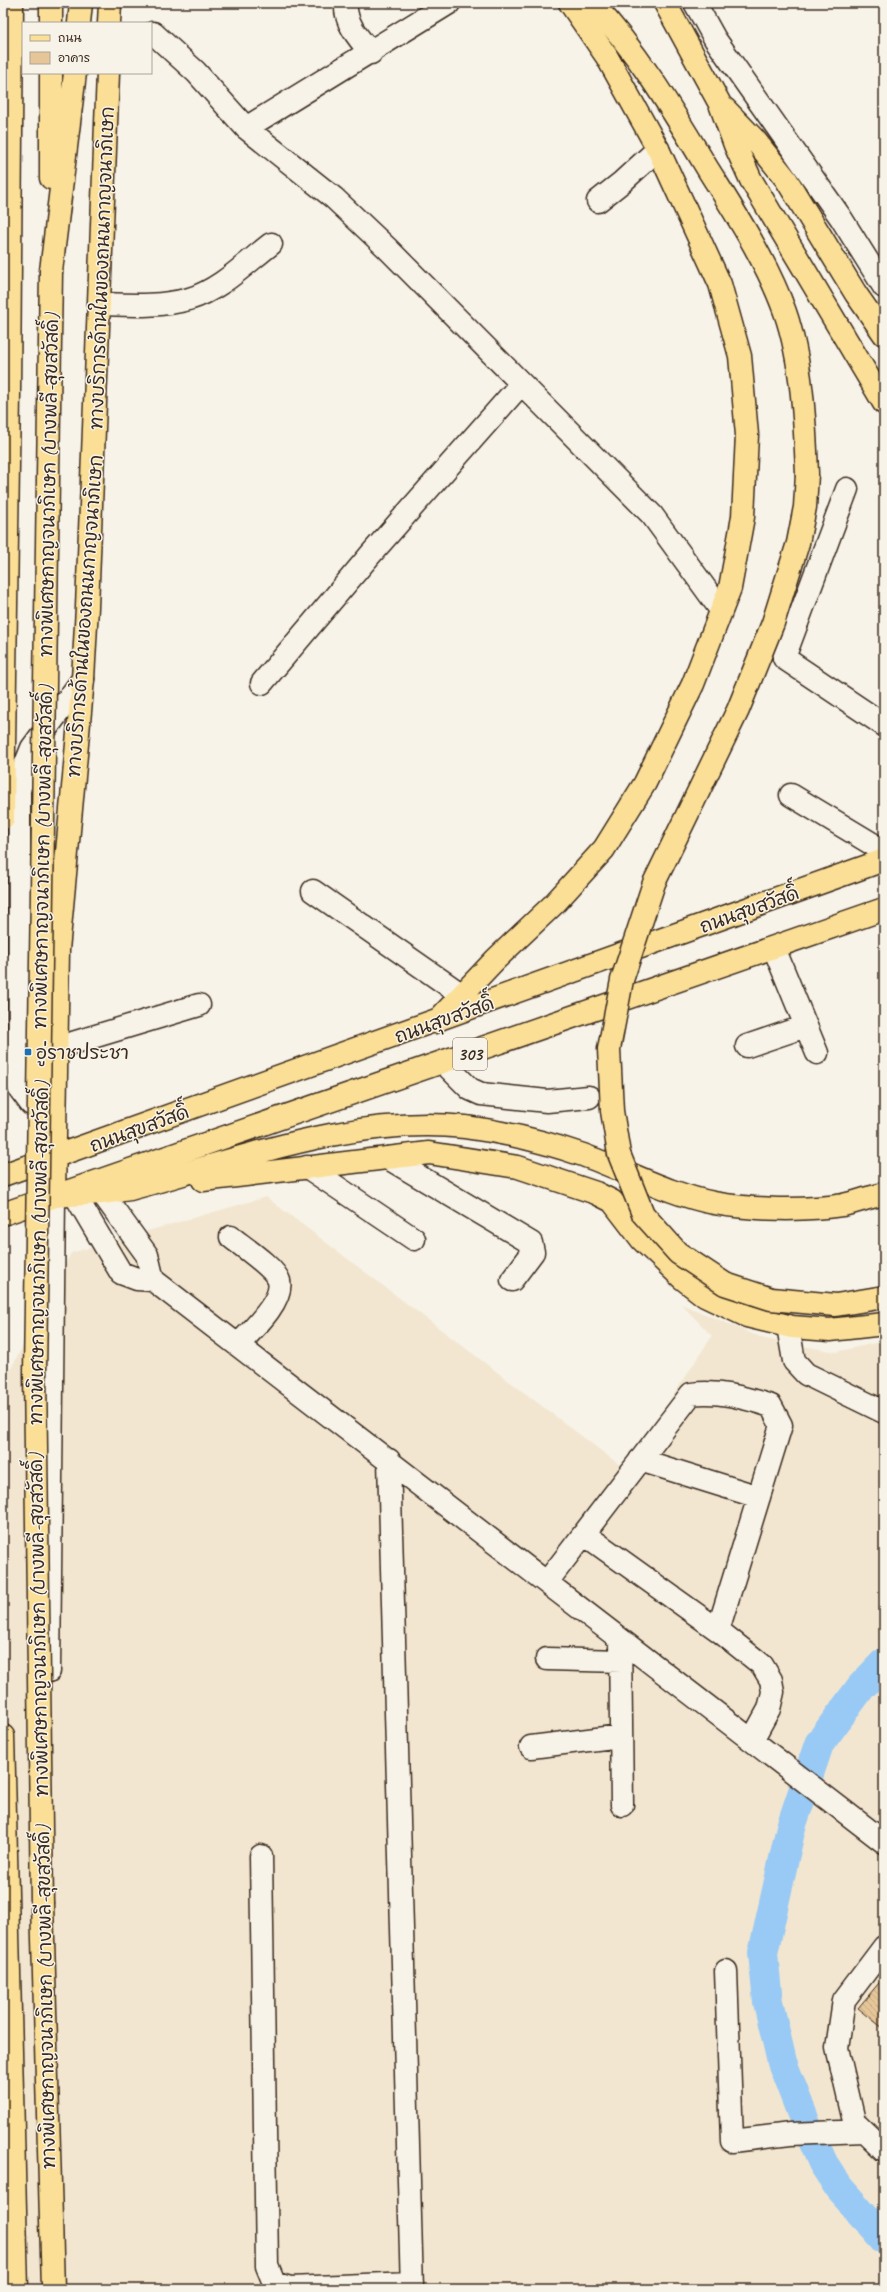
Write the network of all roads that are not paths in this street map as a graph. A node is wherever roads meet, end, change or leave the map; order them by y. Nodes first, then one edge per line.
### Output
1 (12, 3) edge
2 (51, 3) edge
3 (81, 3) edge
4 (110, 3) edge
5 (346, 3) edge
6 (449, 3) edge
7 (570, 3) edge
8 (592, 3) edge
9 (665, 3) edge
10 (696, 3) edge
11 (51, 22) edge
12 (79, 22) edge
13 (110, 22) edge
14 (153, 33) dead end
15 (371, 53) junction
16 (51, 74) edge
17 (75, 74) edge
18 (108, 74) edge
19 (720, 104) junction
20 (246, 128) junction
21 (658, 149) junction
22 (598, 201) dead end
23 (271, 244) dead end
24 (51, 271) junction
25 (884, 287) edge
26 (100, 304) junction
27 (884, 334) edge
28 (3, 360) edge
29 (521, 384) junction
30 (9, 393) junction
31 (884, 403) edge
32 (847, 489) dead end
33 (721, 610) junction
34 (83, 679) junction
35 (262, 683) dead end
36 (884, 725) edge
37 (791, 795) dead end
38 (3, 818) edge
39 (884, 851) edge
40 (884, 860) edge
41 (313, 891) dead end
42 (884, 909) edge
43 (774, 948) junction
44 (462, 995) junction
45 (199, 1005) dead end
46 (436, 1022) junction
47 (806, 1026) junction
48 (747, 1046) dead end
49 (56, 1048) junction
50 (816, 1053) dead end
51 (444, 1063) junction
52 (589, 1097) dead end
53 (55, 1113) junction
54 (54, 1158) junction
55 (388, 1158) junction
56 (307, 1167) junction
57 (3, 1175) edge
58 (130, 1189) junction
59 (102, 1194) junction
60 (884, 1194) edge
61 (65, 1196) junction
62 (3, 1214) edge
63 (231, 1237) dead end
64 (414, 1239) dead end
65 (153, 1280) junction
66 (512, 1280) dead end
67 (884, 1297) edge
68 (884, 1324) edge
69 (788, 1326) junction
70 (238, 1346) junction
71 (884, 1412) edge
72 (389, 1460) junction
73 (640, 1460) junction
74 (759, 1497) junction
75 (584, 1534) junction
76 (547, 1582) junction
77 (718, 1630) junction
78 (620, 1639) junction
79 (547, 1659) dead end
80 (621, 1661) junction
81 (3, 1736) edge
82 (622, 1736) junction
83 (752, 1740) junction
84 (531, 1747) dead end
85 (622, 1805) dead end
86 (884, 1842) edge
87 (261, 1856) dead end
88 (884, 1947) edge
89 (726, 1971) dead end
90 (864, 2130) junction
91 (884, 2150) edge
92 (62, 2248) dead end
93 (412, 2286) edge
94 (17, 2289) edge
95 (53, 2289) edge

1 - 30 main road, ทางพิเศษกาญจนาภิเษก (บางพลี-สุขสวัสดิ์)
2 - 11 main road
3 - 12 main road
4 - 13 main road
5 - 15 street
6 - 15 street
7 - 21 main road
8 - 67 main road, bridge
9 - 19 main road
10 - 25 street
14 - 20 street
15 - 20 street
16 - 24 main road, ทางพิเศษกาญจนาภิเษก (บางพลี-สุขสวัสดิ์)
17 - 24 main road
18 - 26 main road, ทางบริการด้านในของถนนกาญจนาภิเษก
19 - 27 main road
19 - 31 main road
20 - 29 street
21 - 22 street
21 - 33 main road
23 - 26 street
24 - 95 main road, ทางพิเศษกาญจนาภิเษก (บางพลี-สุขสวัสดิ์), bridge
26 - 34 main road, ทางบริการด้านในของถนนกาญจนาภิเษก
28 - 30 main road
29 - 33 street
29 - 35 street
30 - 38 main road, ทางพิเศษกาญจนาภิเษก (บางพลี-สุขสวัสดิ์)
32 - 36 street
33 - 44 main road
34 - 49 main road, ทางบริการด้านในของถนนกาญจนาภิเษก
34 - 53 street
37 - 39 street
40 - 46 main road, ถนนสุขสวัสดิ์ / 303
41 - 44 street
42 - 43 main road, ถนนสุขสวัสดิ์ / 303
43 - 47 street
43 - 51 main road, ถนนสุขสวัสดิ์ / 303
44 - 46 main road
45 - 49 street
46 - 54 main road, ถนนสุขสวัสดิ์ / 303
47 - 48 street
47 - 50 street
49 - 53 main road, ทางบริการด้านในของถนนกาญจนาภิเษก
51 - 52 street
51 - 61 main road, ถนนสุขสวัสดิ์ / 303
53 - 54 main road, ทางบริการด้านในของถนนกาญจนาภิเษก
54 - 57 main road, ถนนสุขสวัสดิ์ / 303
54 - 61 main road, ทางบริการด้านในของถนนกาญจนาภิเษก
55 - 56 main road
55 - 66 street
55 - 69 main road
56 - 58 main road
56 - 64 street
58 - 59 main road
58 - 60 main road
59 - 61 main road
59 - 65 street
61 - 62 main road, ถนนสุขสวัสดิ์ / 303
61 - 65 street
61 - 92 street
63 - 70 street
65 - 70 street
68 - 69 main road
69 - 71 street
70 - 72 street
72 - 76 street
72 - 93 street
73 - 74 street
73 - 74 street
73 - 75 street
74 - 77 street
75 - 76 street
75 - 77 street
76 - 78 street
77 - 83 street
78 - 80 street
78 - 83 street
79 - 80 street
80 - 82 street
81 - 94 main road, ทางพิเศษกาญจนาภิเษก (บางพลี-สุขสวัสดิ์)
82 - 84 street
82 - 85 street
83 - 86 street
87 - 93 street
88 - 90 street
89 - 90 street
90 - 91 street

